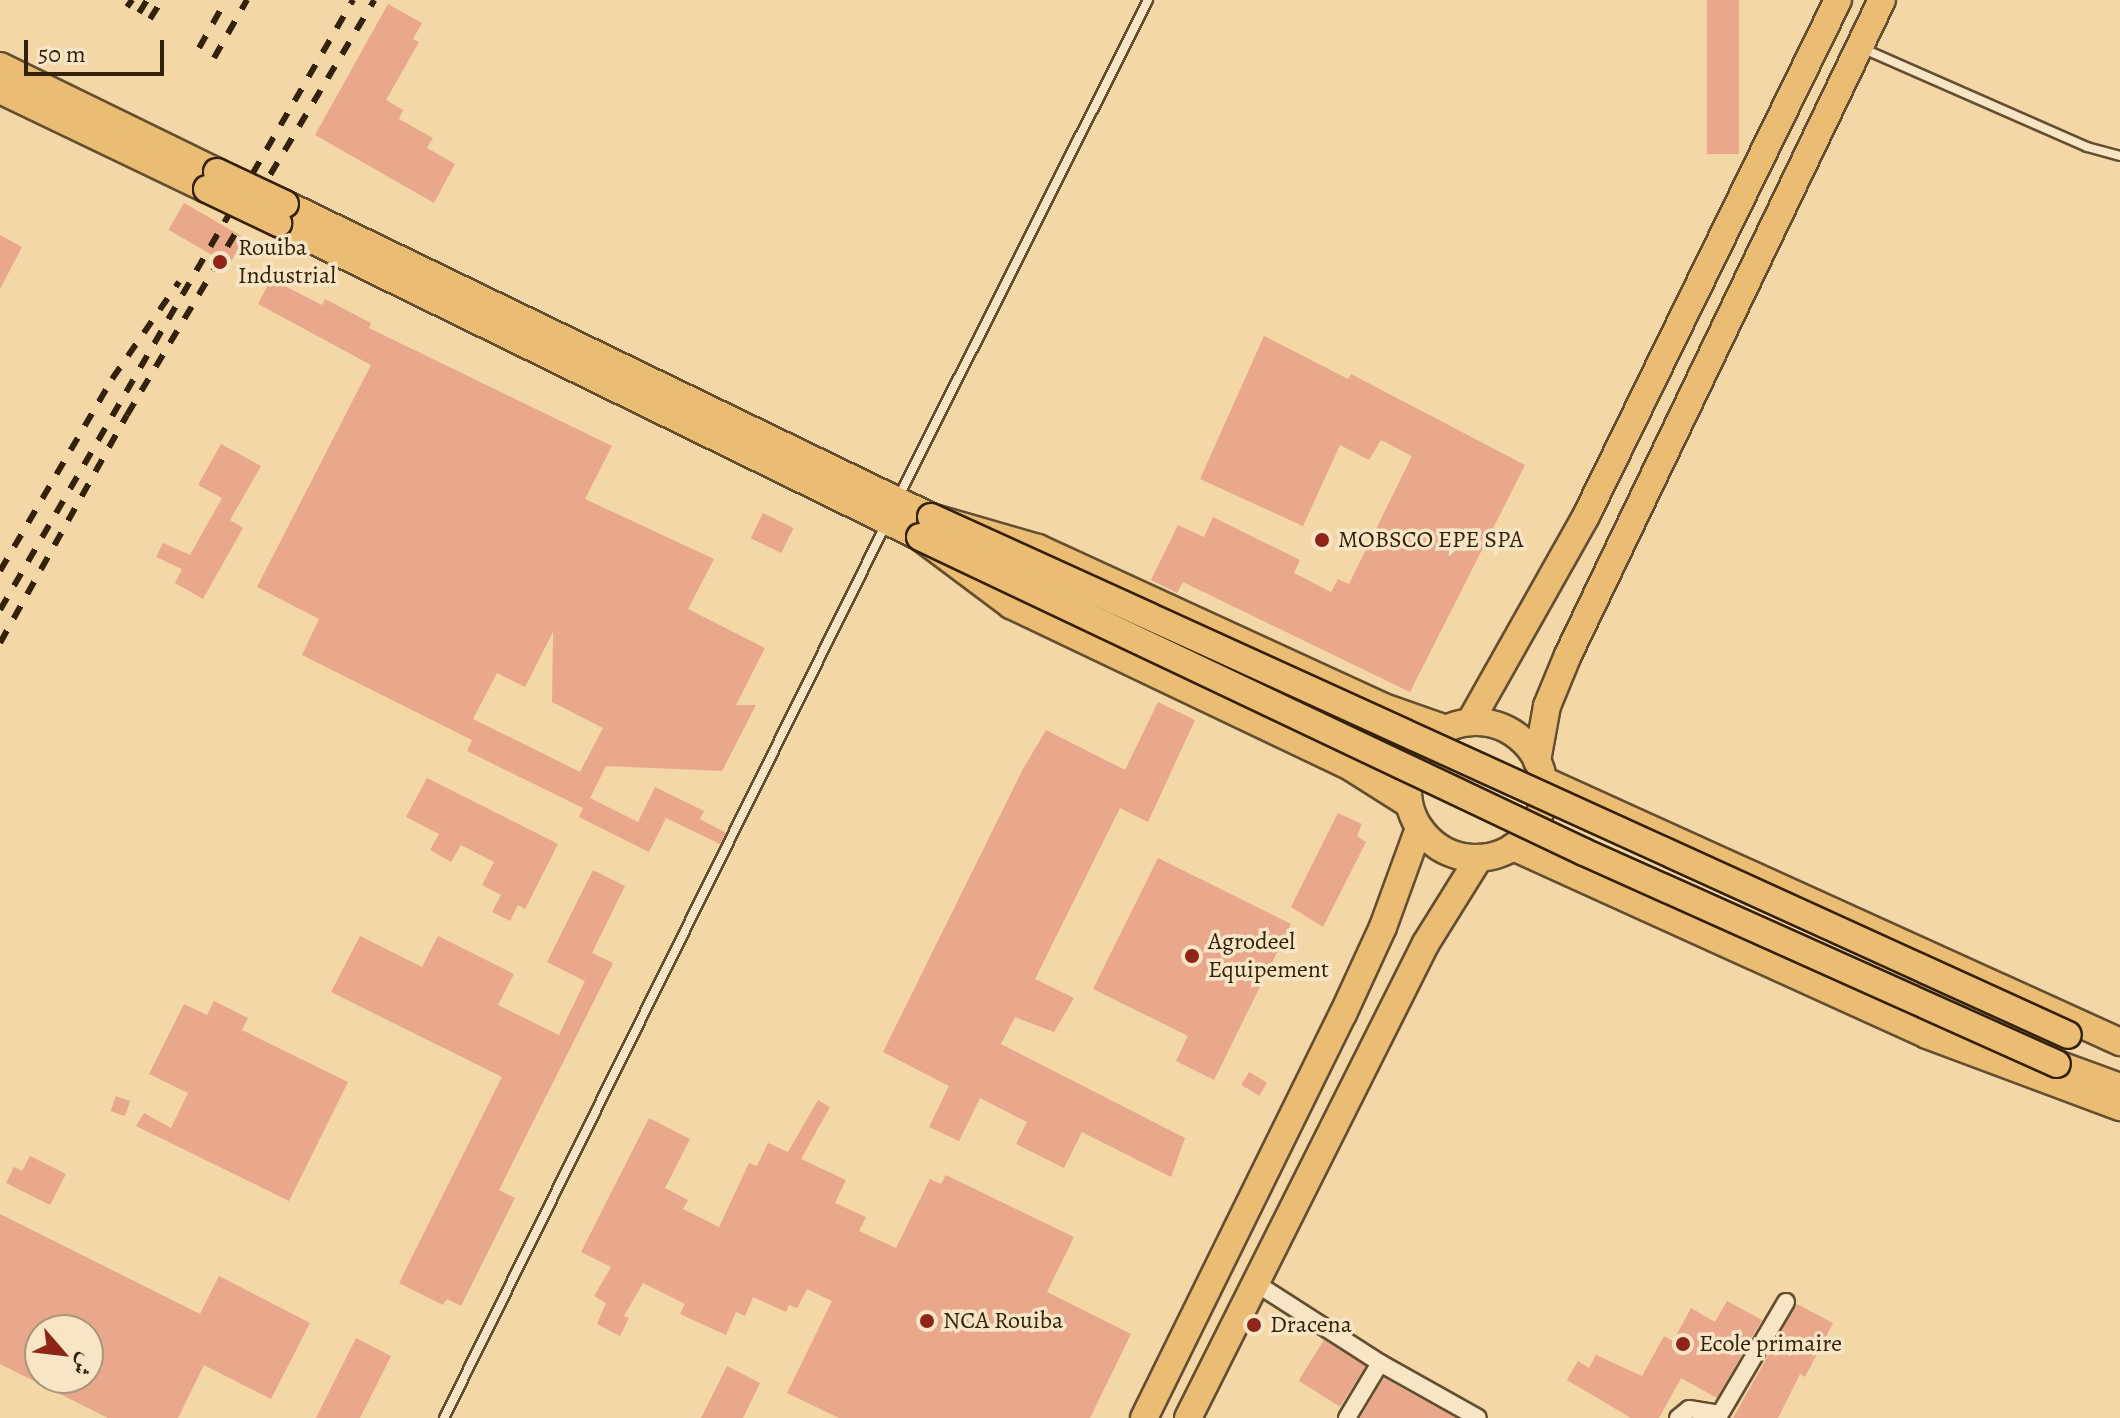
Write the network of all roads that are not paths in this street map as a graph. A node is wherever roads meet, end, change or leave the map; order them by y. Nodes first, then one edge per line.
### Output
1 (1148, 0) edge
2 (1838, 0) edge
3 (1882, 0) edge
4 (1859, 47) junction
5 (0, 66) edge
6 (0, 90) edge
7 (2120, 156) edge
8 (212, 180) junction
9 (892, 511) junction
10 (926, 527) junction
11 (1458, 725) junction
12 (1540, 770) junction
13 (1414, 816) junction
14 (1513, 847) junction
15 (1479, 858) junction
16 (2120, 1042) edge
17 (2120, 1055) edge
18 (2120, 1087) edge
19 (2120, 1107) edge
20 (1254, 1282) junction
21 (1786, 1302) dead end
22 (1380, 1363) junction
23 (1472, 1417) edge
24 (444, 1418) edge
25 (1144, 1418) edge
26 (1188, 1418) edge
27 (1347, 1418) edge
28 (1678, 1418) edge

1 - 9 lane
2 - 11 highway
3 - 4 highway
4 - 7 lane
4 - 12 highway
5 - 8 highway
6 - 8 highway
8 - 9 highway, bridge
9 - 10 highway
9 - 24 lane
10 - 11 highway
10 - 13 highway
10 - 17 highway, bridge
10 - 18 highway, bridge
11 - 12 highway
11 - 13 highway
12 - 14 highway
12 - 16 highway
13 - 15 highway
13 - 25 highway
14 - 15 highway
14 - 19 highway
15 - 20 highway
20 - 22 street
20 - 26 highway
21 - 28 street
22 - 23 street
22 - 27 street

